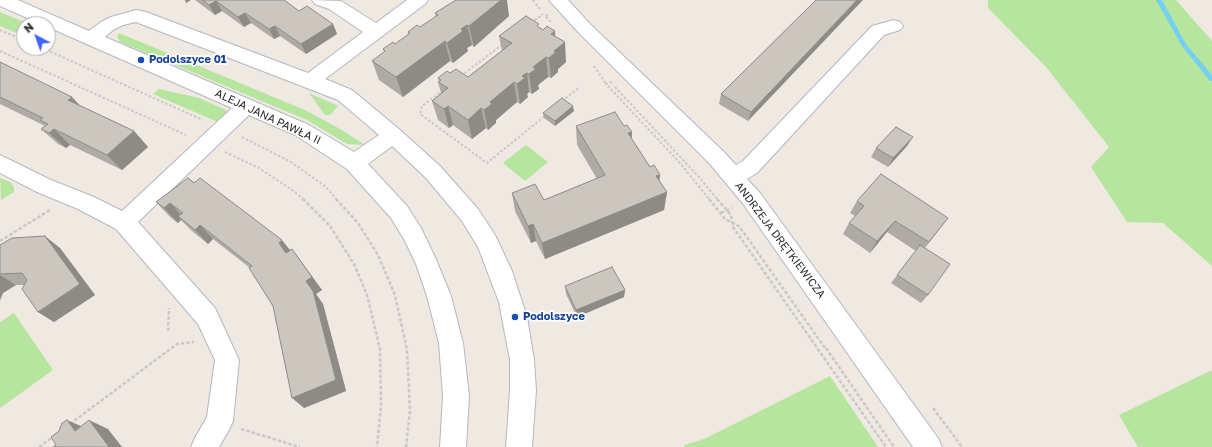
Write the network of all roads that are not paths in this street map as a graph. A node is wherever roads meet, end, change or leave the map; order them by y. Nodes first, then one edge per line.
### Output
1 (2, 0) edge
2 (321, 0) edge
3 (419, 0) edge
4 (552, 11) edge
5 (894, 26) dead end
6 (376, 32) junction
7 (91, 39) junction
8 (310, 81) junction
9 (246, 106) junction
10 (393, 135) junction
11 (0, 163) edge
12 (354, 164) junction
13 (732, 177) junction
14 (124, 222) junction
15 (204, 447) edge
16 (453, 447) edge
17 (519, 447) edge
18 (929, 447) edge

1 - 7 street, ALEJA JANA PAWŁA II
2 - 6 street
3 - 6 street
4 - 13 street, ANDRZEJA DRĘTKIEWICZA
5 - 13 street
6 - 8 street
7 - 8 street
7 - 9 street, ALEJA JANA PAWŁA II
8 - 10 street
9 - 12 street, ALEJA JANA PAWŁA II
9 - 14 street
10 - 12 street
10 - 17 street
11 - 14 street
12 - 16 street, ALEJA JANA PAWŁA II
13 - 18 street, ANDRZEJA DRĘTKIEWICZA
14 - 15 street

